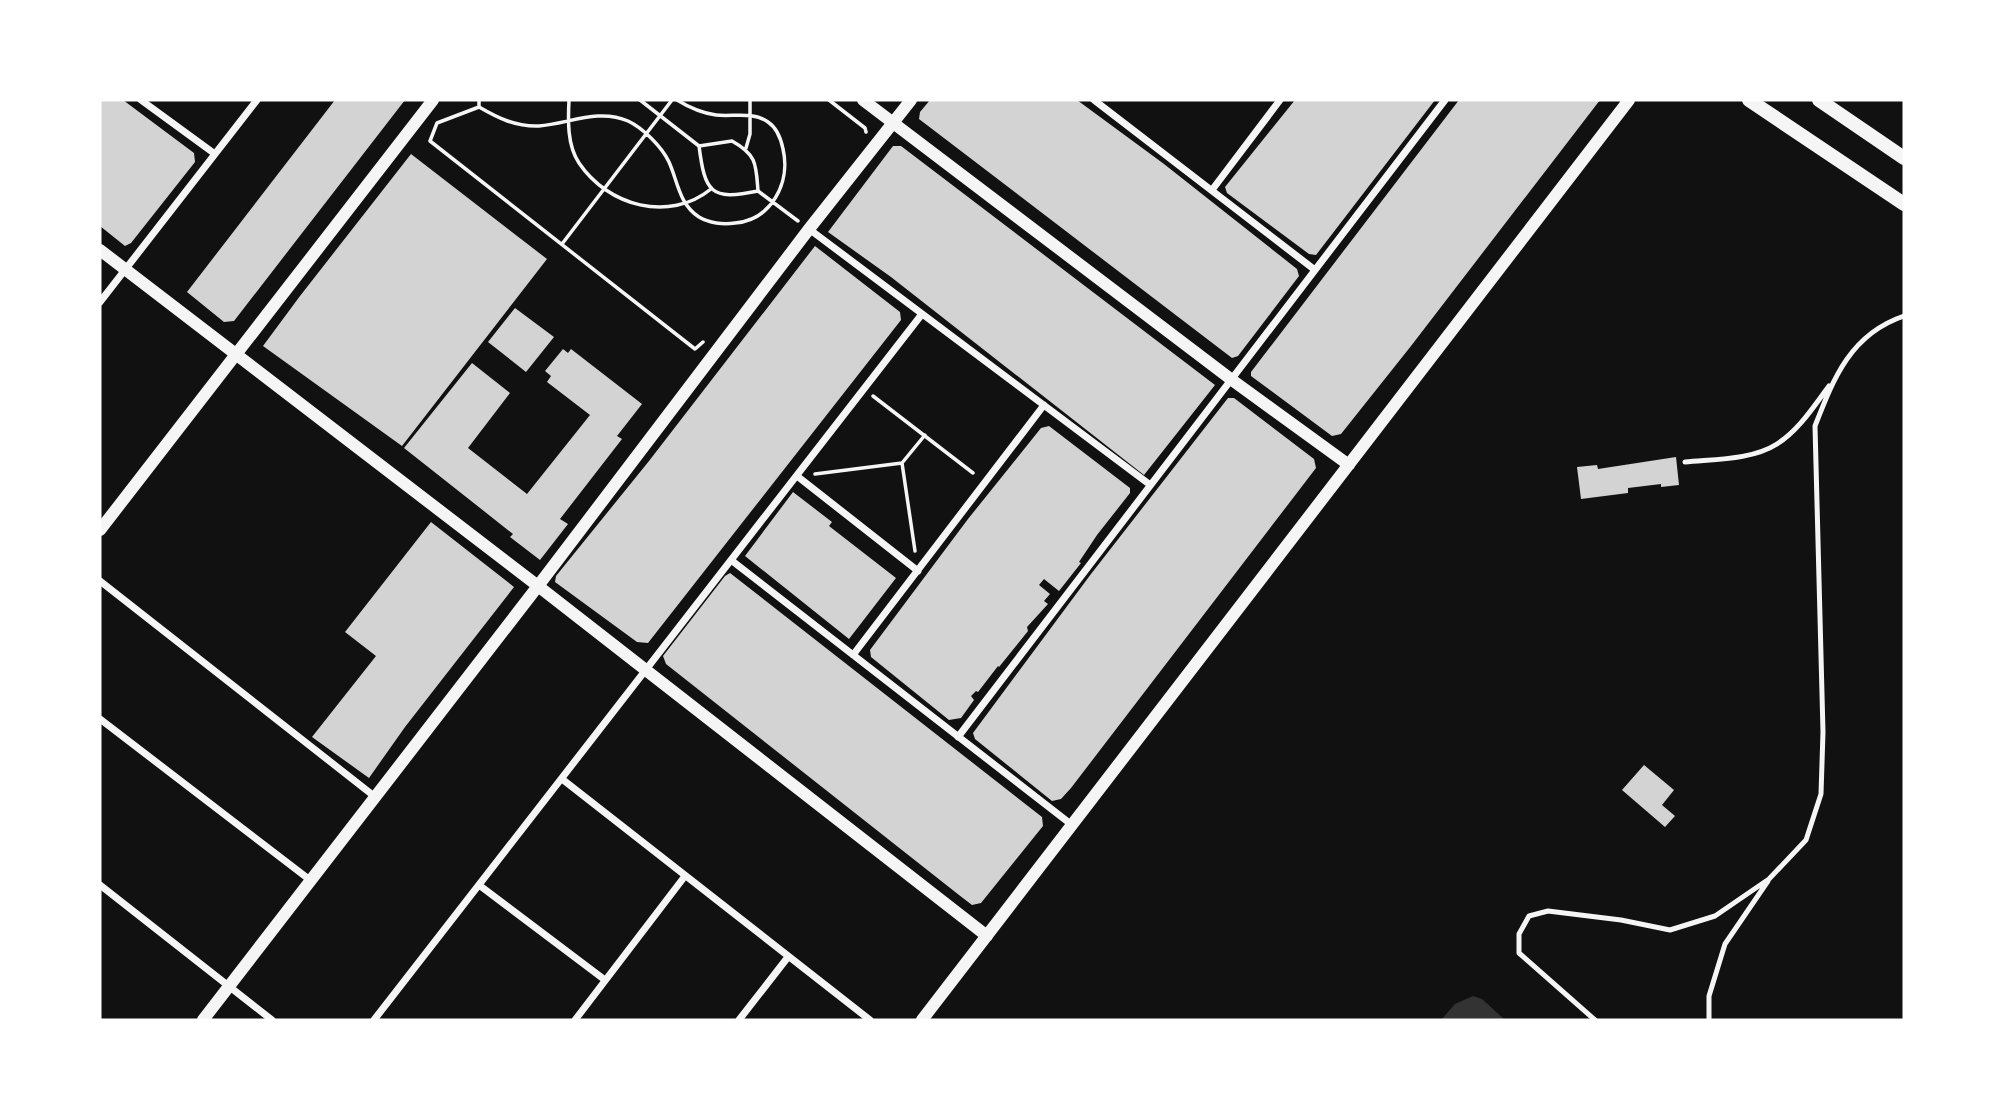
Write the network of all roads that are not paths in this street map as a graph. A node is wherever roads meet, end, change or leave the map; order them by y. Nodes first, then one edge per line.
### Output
1 (141, 100) edge
2 (257, 100) edge
3 (433, 100) edge
4 (863, 100) edge
5 (911, 100) edge
6 (1094, 100) edge
7 (1280, 100) edge
8 (1445, 100) edge
9 (1629, 100) edge
10 (1749, 100) edge
11 (1819, 100) edge
12 (893, 123) junction
13 (215, 154) junction
14 (1904, 158) edge
15 (1212, 190) junction
16 (1904, 204) edge
17 (804, 226) junction
18 (100, 250) edge
19 (125, 270) junction
20 (1315, 270) junction
21 (100, 302) edge
22 (922, 314) junction
23 (1904, 316) edge
24 (237, 354) junction
25 (1232, 380) junction
26 (1833, 381) junction
27 (1044, 405) junction
28 (1685, 462) dead end
29 (1349, 465) junction
30 (797, 476) junction
31 (1149, 484) junction
32 (100, 530) edge
33 (731, 560) junction
34 (918, 570) junction
35 (100, 581) edge
36 (538, 586) junction
37 (853, 655) junction
38 (645, 671) junction
39 (100, 719) edge
40 (958, 737) junction
41 (562, 779) junction
42 (374, 796) junction
43 (1072, 825) junction
44 (685, 876) junction
45 (1769, 879) junction
46 (310, 880) junction
47 (100, 885) edge
48 (479, 885) junction
49 (987, 936) junction
50 (788, 957) junction
51 (605, 981) junction
52 (228, 985) junction
53 (203, 1020) edge
54 (272, 1020) edge
55 (374, 1020) edge
56 (575, 1020) edge
57 (739, 1020) edge
58 (870, 1020) edge
59 (922, 1020) edge
60 (1595, 1020) edge
61 (1709, 1020) edge

1 - 13 street
2 - 13 street
3 - 24 street
4 - 12 street
5 - 12 street
6 - 15 street
7 - 15 street
8 - 20 street
9 - 29 street
10 - 16 main road
11 - 14 main road
12 - 17 street
12 - 25 street
13 - 19 street
15 - 20 street
17 - 22 street
17 - 36 street
18 - 19 street
19 - 21 street
19 - 24 street
20 - 25 street
22 - 27 street
22 - 30 street
23 - 26 lane
24 - 32 street
24 - 36 street
25 - 29 street
25 - 31 street
26 - 28 lane
26 - 45 lane
27 - 31 street
27 - 34 street
29 - 43 street
30 - 33 street
30 - 34 street
31 - 40 street
33 - 37 street
33 - 38 street
34 - 37 street
35 - 42 street
36 - 38 street
36 - 42 street
37 - 40 street
38 - 41 street
38 - 49 street
39 - 46 street
40 - 43 street
41 - 44 street
41 - 48 street
42 - 46 street
43 - 49 street
44 - 50 street
44 - 51 street
45 - 60 lane
45 - 61 lane
46 - 52 street
47 - 52 street
48 - 51 street
48 - 55 street
49 - 59 street
50 - 57 street
50 - 58 street
51 - 56 street
52 - 53 street
52 - 54 street

